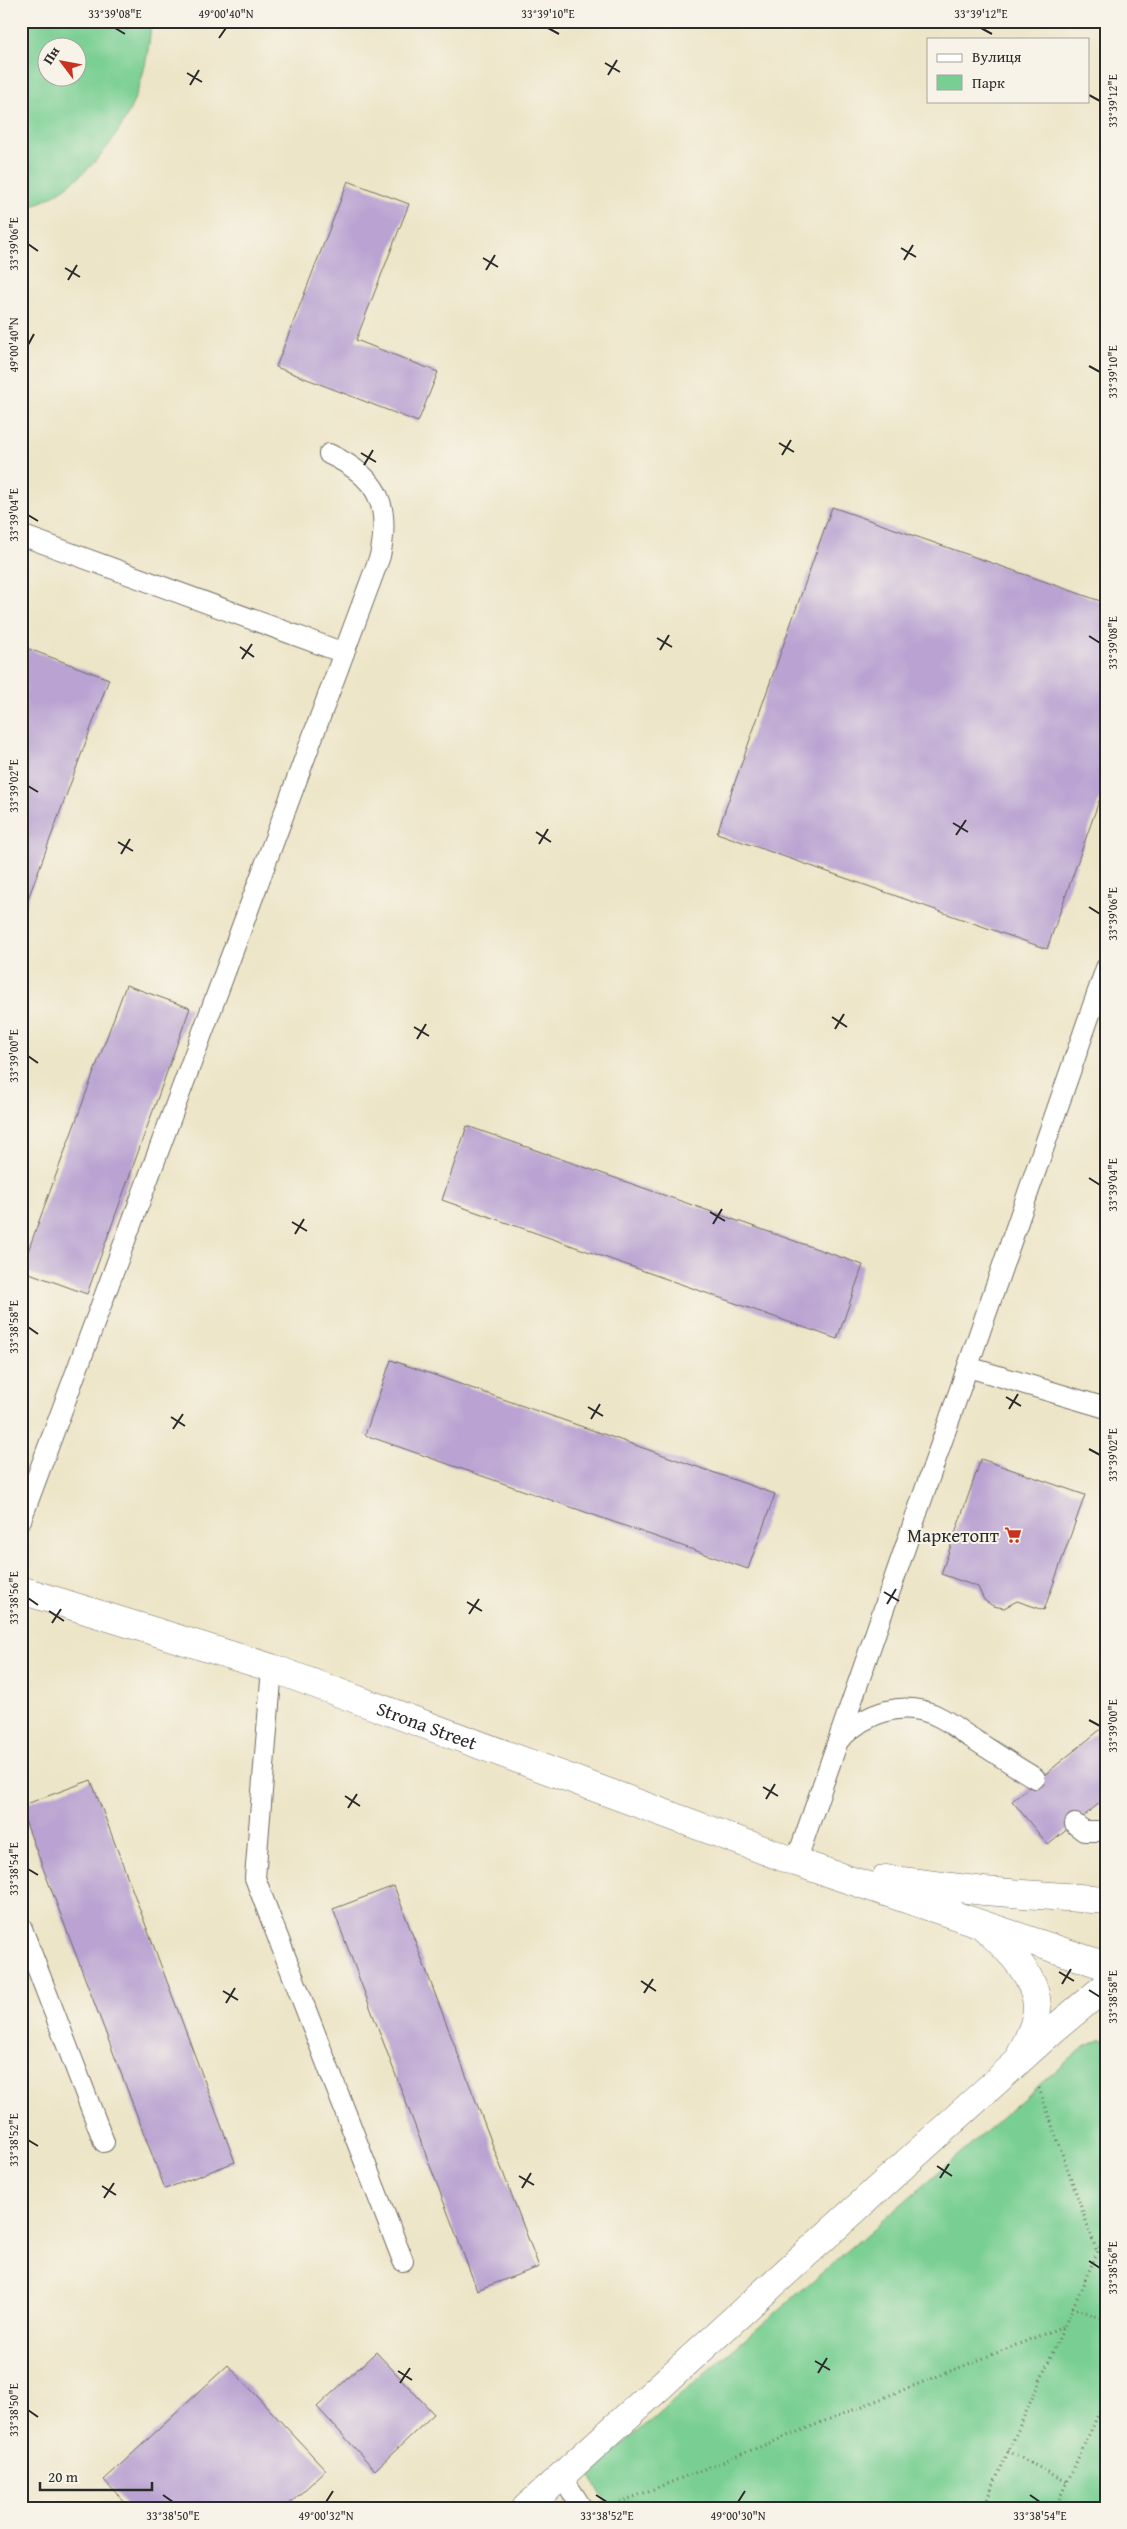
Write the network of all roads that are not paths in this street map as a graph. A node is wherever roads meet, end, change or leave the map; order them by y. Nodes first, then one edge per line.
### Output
1 (330, 454) dead end
2 (21, 535) edge
3 (344, 653) junction
4 (1106, 968) edge
5 (968, 1367) junction
6 (1106, 1408) edge
7 (21, 1520) edge
8 (21, 1590) edge
9 (272, 1668) junction
10 (838, 1740) junction
11 (1035, 1778) dead end
12 (1076, 1824) dead end
13 (1106, 1831) edge
14 (796, 1862) junction
15 (829, 1872) junction
16 (1106, 1890) edge
17 (1056, 1898) junction
18 (1106, 1900) edge
19 (982, 1924) junction
20 (21, 1926) edge
21 (1106, 1966) edge
22 (1106, 1986) edge
23 (1106, 2001) edge
24 (1054, 2028) junction
25 (1018, 2063) junction
26 (104, 2142) dead end
27 (403, 2261) dead end
28 (562, 2477) junction
29 (526, 2508) edge
30 (582, 2508) edge

1 - 3 lane
2 - 3 lane
3 - 7 lane
4 - 5 lane
5 - 6 lane
5 - 10 lane
8 - 9 street, Strona Street
9 - 14 street, Strona Street
9 - 27 lane
10 - 11 lane
10 - 14 lane
12 - 13 lane
14 - 15 street, Strona Street
15 - 17 street
15 - 19 street
16 - 17 street
17 - 18 street
19 - 21 street
19 - 25 street
20 - 26 lane
22 - 24 street
23 - 24 street
24 - 25 street
25 - 28 street
28 - 29 street
28 - 30 lane

